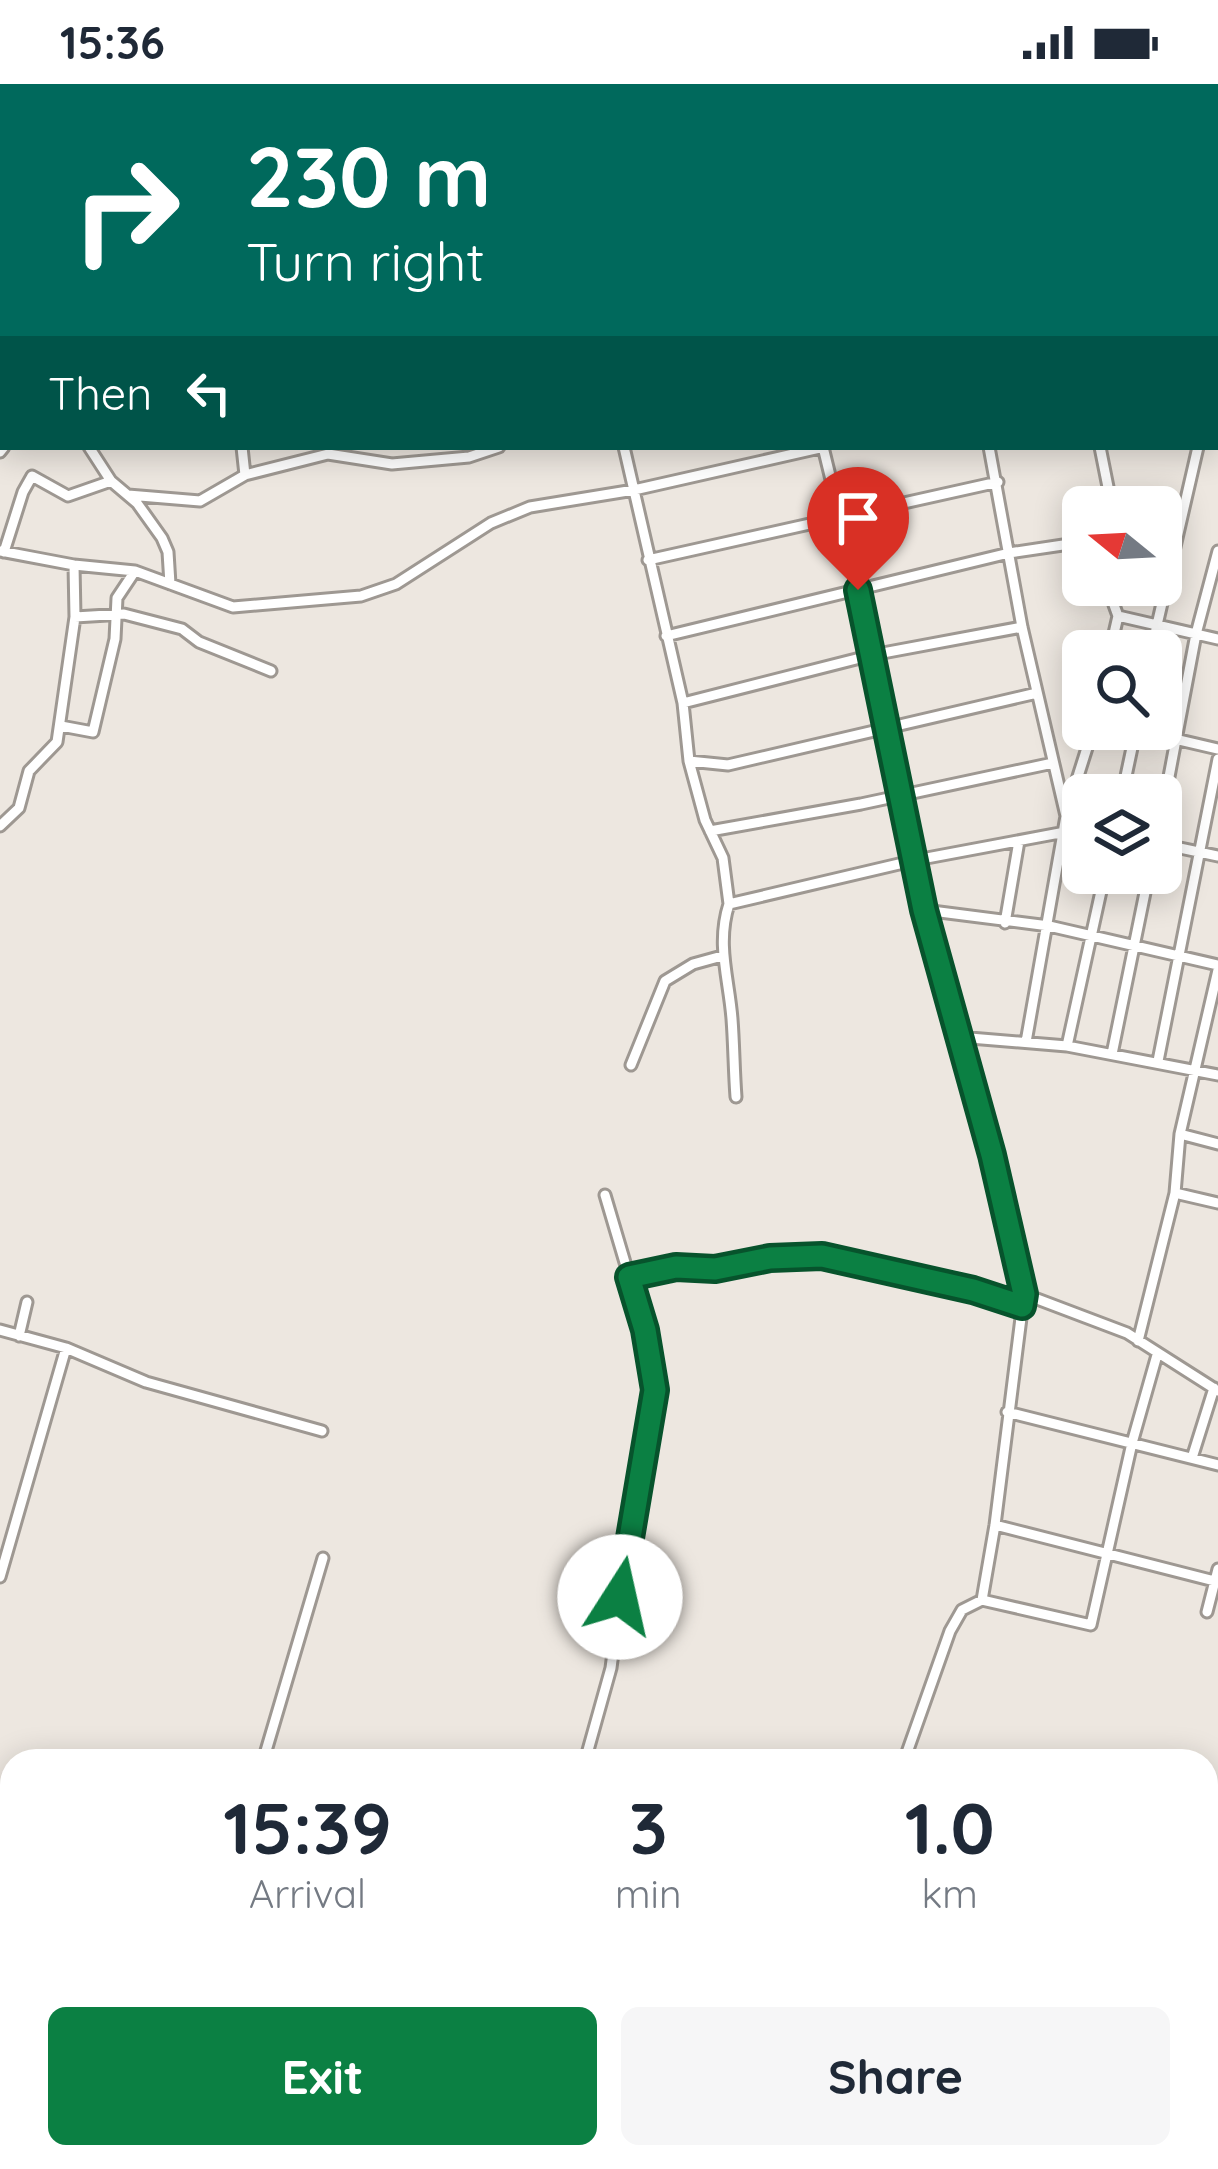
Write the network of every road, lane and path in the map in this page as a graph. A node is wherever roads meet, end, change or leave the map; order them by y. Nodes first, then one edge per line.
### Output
1 (90, 450) edge
2 (242, 450) edge
3 (491, 450) edge
4 (625, 450) edge
5 (810, 450) edge
6 (824, 450) edge
7 (990, 450) edge
8 (1101, 450) edge
9 (1197, 450) edge
10 (245, 475) junction
11 (111, 481) junction
12 (998, 482) junction
13 (1108, 486) edge
14 (634, 490) junction
15 (128, 495) junction
16 (842, 520) junction
17 (1062, 545) edge
18 (2, 551) edge
19 (1218, 551) edge
20 (1009, 553) junction
21 (648, 560) junction
22 (74, 565) junction
23 (135, 571) junction
24 (170, 584) junction
25 (858, 590) junction
26 (1114, 606) edge
27 (117, 614) junction
28 (1118, 616) junction
29 (75, 617) junction
30 (1156, 625) junction
31 (1022, 626) junction
32 (1115, 630) edge
33 (1155, 630) edge
34 (1196, 634) junction
35 (666, 636) junction
36 (1218, 639) edge
37 (872, 656) junction
38 (271, 671) dead end
39 (1037, 693) junction
40 (683, 703) junction
41 (1182, 721) edge
42 (61, 726) junction
43 (888, 729) junction
44 (1182, 741) edge
45 (1218, 749) edge
46 (1218, 759) edge
47 (689, 761) junction
48 (1052, 764) junction
49 (902, 794) junction
50 (1062, 807) edge
51 (1062, 825) edge
52 (0, 826) edge
53 (710, 831) junction
54 (1019, 841) junction
55 (1062, 848) edge
56 (1182, 849) edge
57 (1201, 853) junction
58 (1218, 856) edge
59 (916, 860) junction
60 (1101, 894) edge
61 (1145, 894) edge
62 (729, 904) junction
63 (924, 910) junction
64 (1005, 923) junction
65 (1049, 926) junction
66 (1092, 938) junction
67 (1134, 947) junction
68 (722, 956) junction
69 (1176, 956) junction
70 (1218, 968) edge
71 (958, 1037) junction
72 (1026, 1042) junction
73 (1067, 1046) junction
74 (1112, 1054) junction
75 (1158, 1061) junction
76 (631, 1065) dead end
77 (1197, 1070) junction
78 (1218, 1075) edge
79 (736, 1097) dead end
80 (1180, 1134) junction
81 (1218, 1144) edge
82 (1175, 1193) junction
83 (605, 1195) dead end
84 (1218, 1203) edge
85 (629, 1277) junction
86 (1024, 1294) junction
87 (27, 1302) dead end
88 (1022, 1306) junction
89 (0, 1330) edge
90 (20, 1336) junction
91 (1138, 1341) junction
92 (66, 1348) junction
93 (1157, 1355) junction
94 (1216, 1390) edge
95 (1006, 1412) junction
96 (322, 1431) dead end
97 (1132, 1444) junction
98 (1192, 1458) junction
99 (1218, 1465) edge
100 (995, 1526) junction
101 (1107, 1556) junction
102 (323, 1558) dead end
103 (1218, 1570) edge
104 (0, 1577) edge
105 (1216, 1582) edge
106 (982, 1600) junction
107 (1207, 1612) dead end
108 (267, 1749) edge
109 (587, 1749) edge
110 (908, 1749) edge

1 - 11 street
2 - 10 street
3 - 10 street
4 - 14 street
5 - 14 street
6 - 16 street
7 - 12 street
8 - 13 street
9 - 30 street
10 - 15 street
11 - 15 street
11 - 18 street
12 - 16 street
12 - 20 street
14 - 21 street
14 - 24 street
15 - 24 street
16 - 21 street
16 - 25 street
17 - 20 street
18 - 22 street
19 - 34 street
20 - 25 street
20 - 31 street
21 - 35 street
22 - 23 street
22 - 29 street
23 - 24 street
23 - 27 street
25 - 35 street
25 - 37 street
26 - 28 street
27 - 29 street
27 - 38 street
27 - 42 street
28 - 30 street
28 - 32 street
29 - 42 street
30 - 33 street
30 - 34 street
31 - 37 street
31 - 39 street
34 - 36 street
34 - 41 street
35 - 40 street
37 - 40 street
37 - 43 street
39 - 43 street
39 - 48 street
40 - 47 street
42 - 52 street
43 - 47 street
43 - 49 street
44 - 45 street
46 - 57 street
47 - 53 street
48 - 49 street
48 - 50 street
49 - 53 street
49 - 59 street
51 - 54 street
53 - 62 street
54 - 59 street
54 - 64 street
55 - 65 street
56 - 57 street
57 - 58 street
57 - 69 street
59 - 62 street
59 - 63 street
60 - 66 street
61 - 67 street
62 - 68 street
63 - 64 street
63 - 71 street
64 - 65 street
65 - 66 street
65 - 72 street
66 - 67 street
66 - 73 street
67 - 69 street
67 - 74 street
68 - 76 street
68 - 79 street
69 - 70 street
69 - 75 street
70 - 77 street
71 - 72 street
71 - 86 street
72 - 73 street
73 - 74 street
74 - 75 street
75 - 77 street
77 - 78 street
77 - 80 street
80 - 81 street
80 - 82 street
82 - 84 street
82 - 91 street
83 - 85 street
85 - 88 street
85 - 109 street
86 - 88 street
86 - 91 street
87 - 90 street
88 - 95 street
89 - 90 street
90 - 92 street
91 - 93 street
92 - 96 street
92 - 104 street
93 - 94 street
93 - 97 street
94 - 98 street
95 - 97 street
95 - 100 street
97 - 98 street
97 - 101 street
98 - 99 street
100 - 101 street
100 - 106 street
101 - 105 street
101 - 106 street
102 - 108 street
103 - 105 street
105 - 107 street
106 - 110 street

